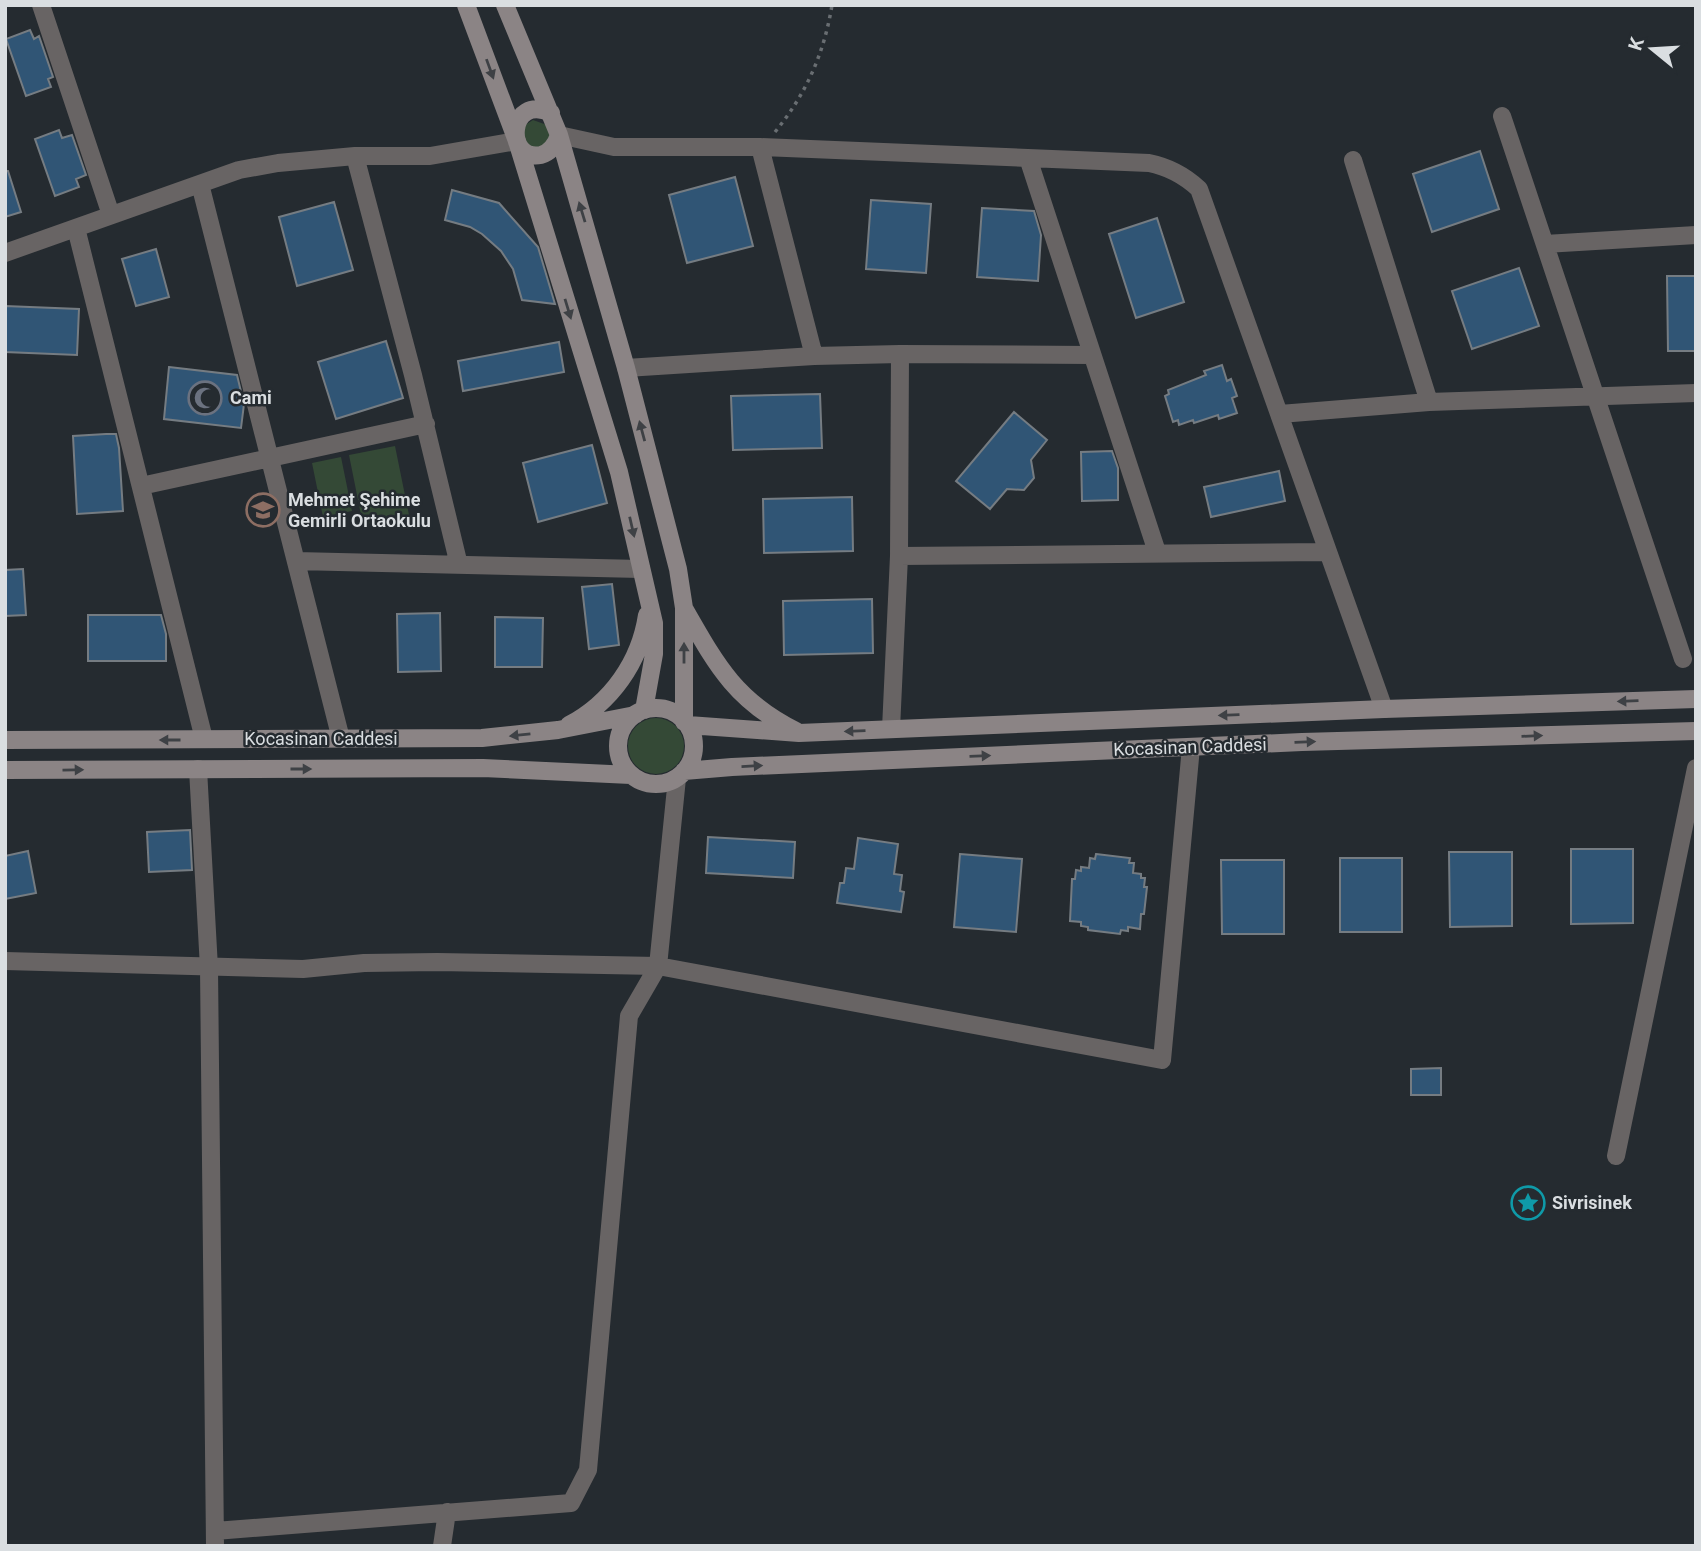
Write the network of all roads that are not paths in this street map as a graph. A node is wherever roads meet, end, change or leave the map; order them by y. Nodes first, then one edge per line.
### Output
1 (41, 5) edge
2 (466, 5) edge
3 (505, 5) edge
4 (551, 113) junction
5 (1502, 116) dead end
6 (559, 135) junction
7 (517, 141) junction
8 (760, 147) junction
9 (355, 156) junction
10 (1028, 158) junction
11 (1353, 160) dead end
12 (200, 184) junction
13 (111, 215) junction
14 (76, 228) junction
15 (1696, 235) edge
16 (1545, 244) junction
17 (5, 253) edge
18 (901, 354) junction
19 (1092, 355) junction
20 (814, 356) junction
21 (625, 368) junction
22 (1696, 393) edge
23 (1595, 396) junction
24 (1429, 401) junction
25 (1280, 414) junction
26 (426, 425) junction
27 (270, 458) junction
28 (141, 486) junction
29 (1157, 552) junction
30 (1328, 552) junction
31 (899, 556) junction
32 (296, 561) junction
33 (459, 565) junction
34 (641, 569) junction
35 (649, 601) junction
36 (684, 608) junction
37 (1683, 659) dead end
38 (1696, 699) edge
39 (1384, 709) junction
40 (639, 713) junction
41 (686, 723) junction
42 (891, 729) junction
43 (558, 730) junction
44 (1696, 731) edge
45 (799, 733) junction
46 (204, 739) junction
47 (341, 739) junction
48 (5, 740) edge
49 (1191, 747) junction
50 (1696, 768) edge
51 (198, 769) junction
52 (5, 770) edge
53 (681, 774) junction
54 (631, 775) junction
55 (5, 961) edge
56 (657, 966) junction
57 (209, 968) junction
58 (1616, 1156) dead end
59 (447, 1512) junction
60 (215, 1538) edge
61 (442, 1546) edge

1 - 13 street
2 -> 7 main road
3 - 4 main road
4 - 6 main road
4 - 7 main road
5 - 16 street
6 - 7 main road
6 - 8 street
21 -> 6 main road
7 - 9 street
7 -> 34 main road
8 - 10 street
8 - 20 street
9 - 12 street
9 - 26 street
10 - 19 street
10 - 25 street
11 - 24 street
12 - 13 street
12 - 27 street
13 - 14 street
14 - 17 street
14 - 28 street
15 - 16 street
16 - 23 street
18 - 19 street
18 - 20 street
18 - 31 street
19 - 29 street
20 - 21 street
36 -> 21 main road
22 - 23 street
23 - 24 street
23 - 37 street
24 - 25 street
25 - 30 street
26 - 27 street
26 - 33 street
27 - 28 street
27 - 32 street
28 - 46 street
29 - 30 street
29 - 31 street
30 - 39 street
31 - 42 street
32 - 33 street
32 - 47 street
33 - 34 street
34 - 35 main road
35 - 40 main road
35 - 43 main road
41 -> 36 main road
36 - 45 main road
38 -> 39 main road, Kocasinan Caddesi
39 -> 42 main road, Kocasinan Caddesi
40 - 41 main road
40 - 43 main road, Kocasinan Caddesi
40 - 54 main road
41 - 45 main road, Kocasinan Caddesi
41 - 53 main road
42 -> 45 main road, Kocasinan Caddesi
43 -> 47 main road, Kocasinan Caddesi
49 -> 44 main road, Kocasinan Caddesi
46 - 47 main road, Kocasinan Caddesi
46 -> 48 main road, Kocasinan Caddesi
53 -> 49 main road, Kocasinan Caddesi
49 - 56 street
50 - 58 street
52 -> 51 main road, Kocasinan Caddesi
51 -> 54 main road, Kocasinan Caddesi
51 - 57 street
53 - 54 main road
53 - 56 street
55 - 57 street
56 - 57 street
56 - 59 street
57 - 60 street
59 - 60 street
59 - 61 street

